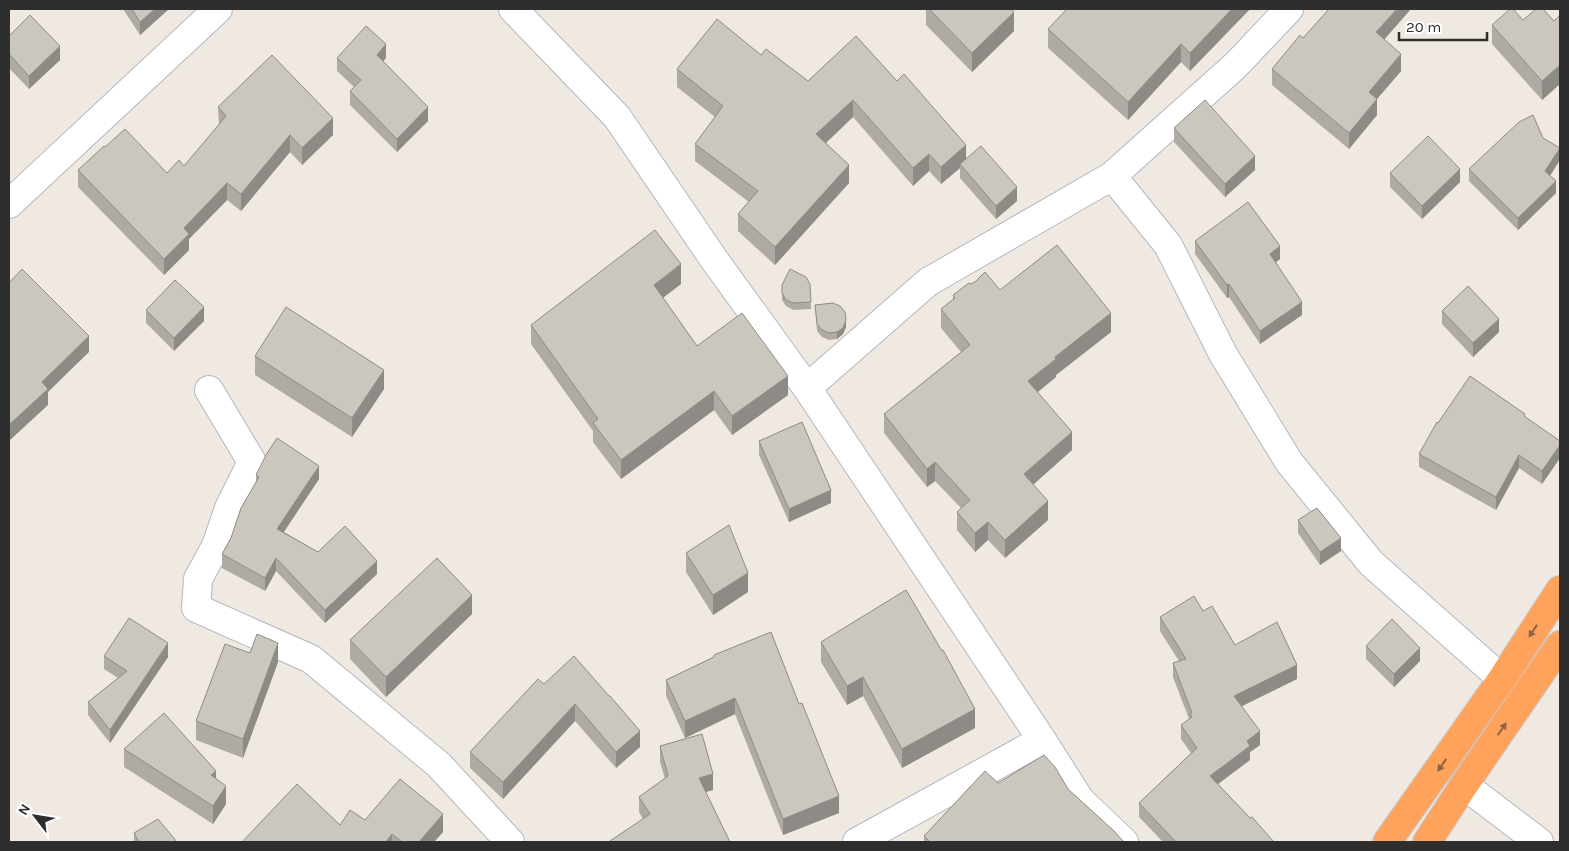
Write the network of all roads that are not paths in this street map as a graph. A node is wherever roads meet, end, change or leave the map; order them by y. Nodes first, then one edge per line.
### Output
1 (218, 9) edge
2 (514, 9) edge
3 (1289, 9) edge
4 (1112, 176) junction
5 (9, 204) edge
6 (807, 388) junction
7 (209, 390) dead end
8 (1560, 590) edge
9 (1560, 645) edge
10 (1502, 679) junction
11 (1042, 740) junction
12 (1464, 785) junction
13 (510, 842) edge
14 (857, 842) edge
15 (1124, 842) edge
16 (1388, 842) edge
17 (1427, 842) edge
18 (1539, 842) edge

1 - 5 street
2 - 6 street
3 - 4 street
4 - 6 street
4 - 10 street
6 - 11 street
7 - 13 street
8 -> 10 highway
12 -> 9 highway
10 -> 16 highway
11 - 14 street
11 - 15 street
12 - 17 highway
12 - 18 street

